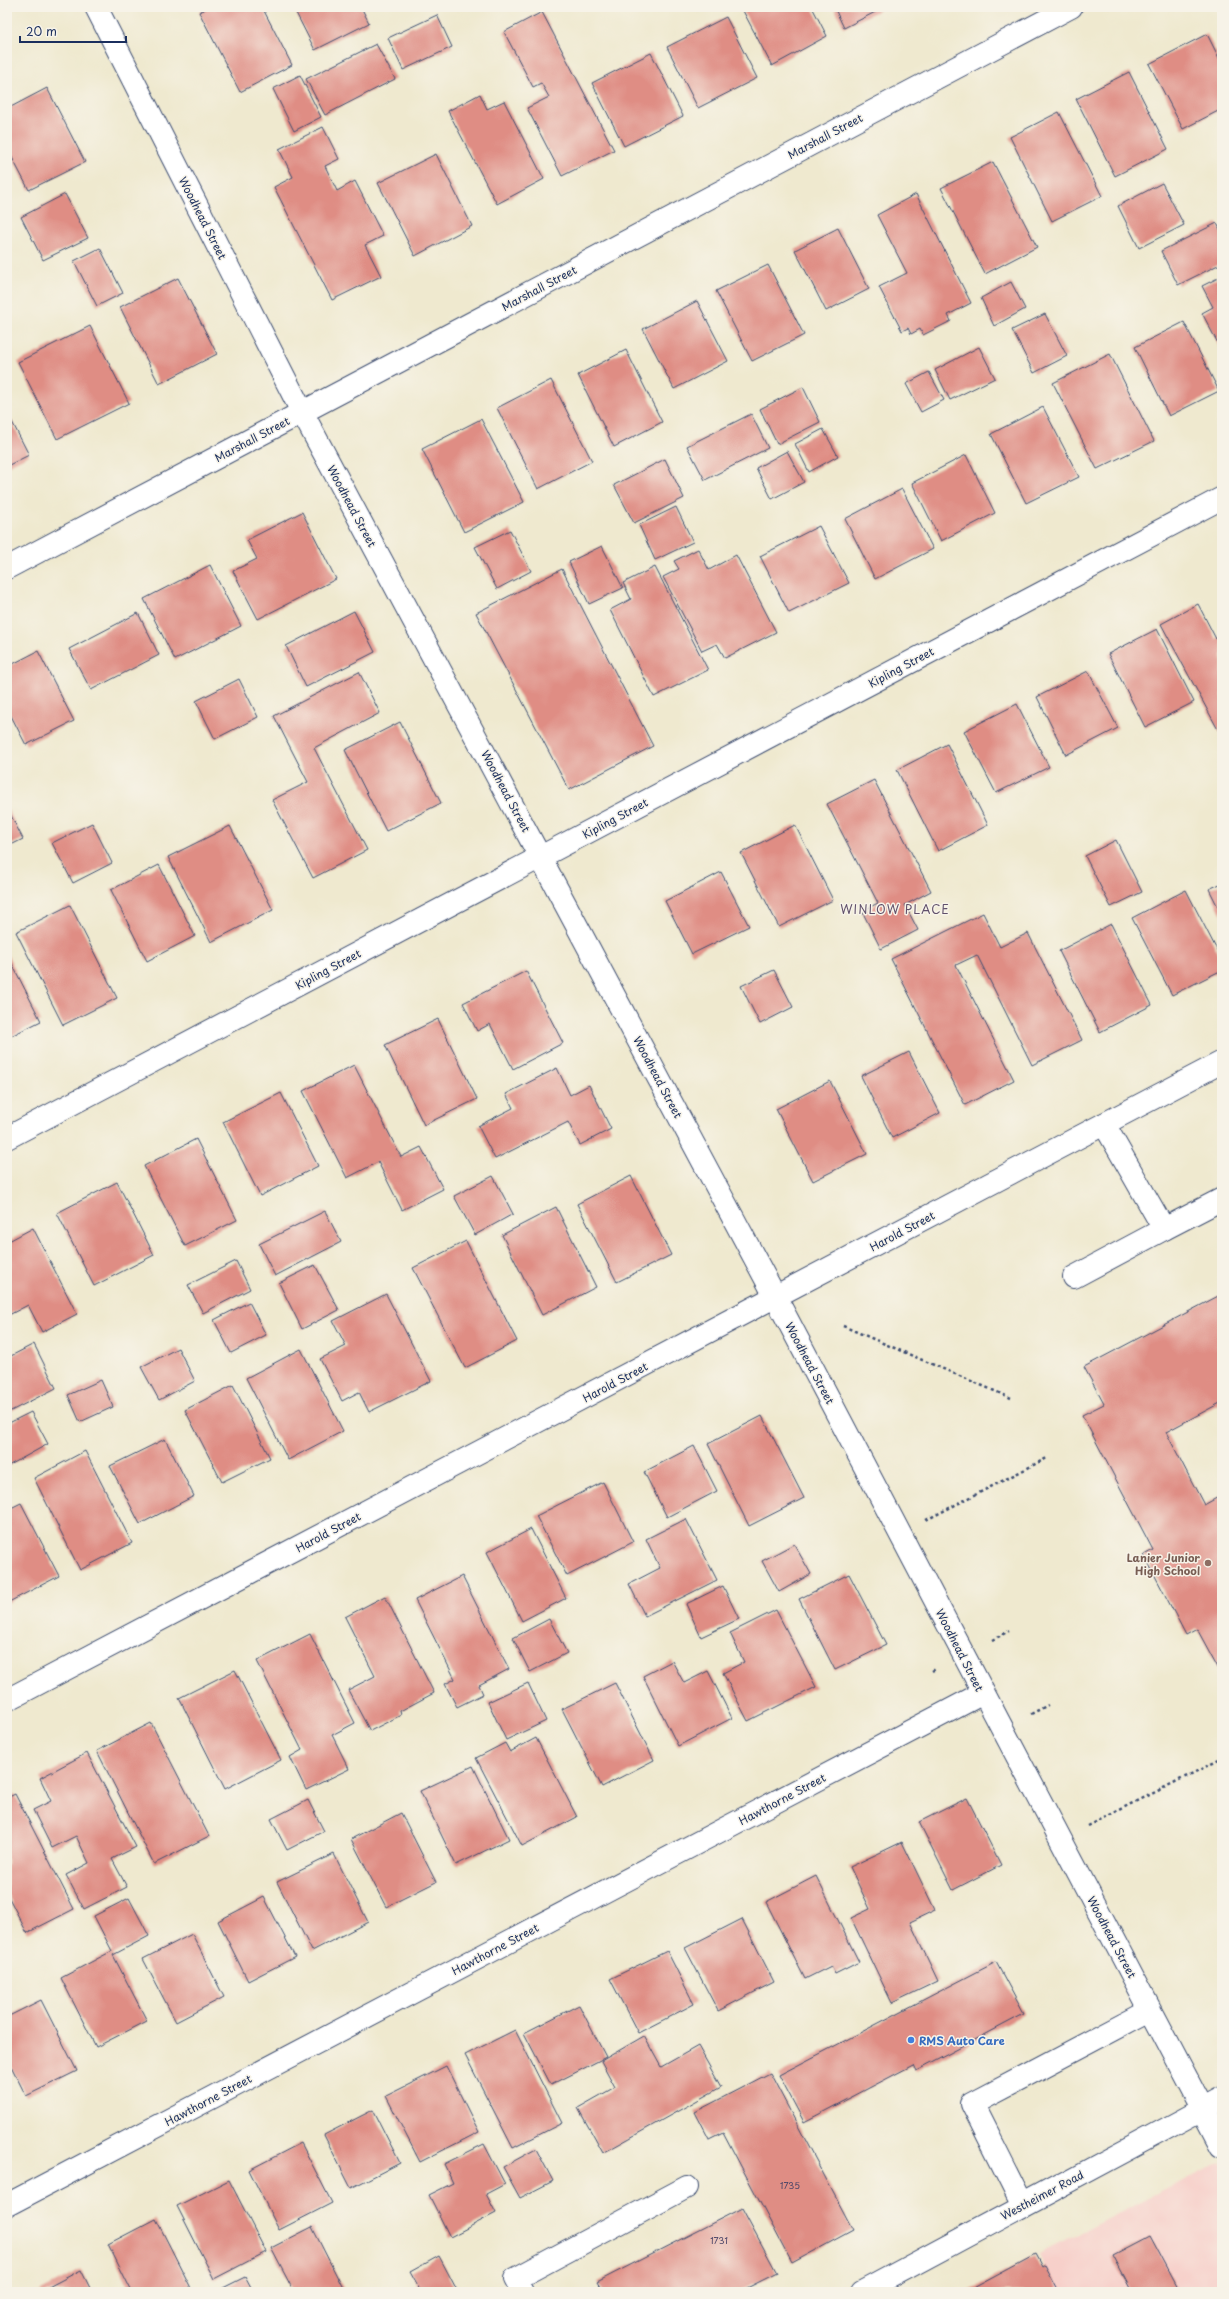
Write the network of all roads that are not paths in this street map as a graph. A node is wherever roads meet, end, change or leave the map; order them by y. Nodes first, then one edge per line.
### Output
1 (96, 7) edge
2 (1070, 7) edge
3 (302, 412) junction
4 (1222, 498) edge
5 (7, 568) edge
6 (541, 856) junction
7 (1222, 1062) edge
8 (1104, 1124) junction
9 (7, 1138) edge
10 (1222, 1199) edge
11 (1164, 1229) junction
12 (1074, 1277) dead end
13 (776, 1298) junction
14 (982, 1693) junction
15 (7, 1700) edge
16 (1150, 2010) junction
17 (1222, 2099) edge
18 (1203, 2109) junction
19 (1222, 2146) edge
20 (687, 2187) dead end
21 (7, 2205) edge
22 (1023, 2205) junction
23 (522, 2292) edge
24 (862, 2292) edge

1 - 3 street, Woodhead Street
2 - 3 street, Marshall Street
3 - 5 street, Marshall Street
3 - 6 street, Woodhead Street
4 - 6 street, Kipling Street
6 - 9 street, Kipling Street
6 - 13 street, Woodhead Street
7 - 8 street, Harold Street
8 - 11 street
8 - 13 street, Harold Street
10 - 11 street
11 - 12 street
13 - 14 street, Woodhead Street
13 - 15 street, Harold Street
14 - 16 street, Woodhead Street
14 - 21 street, Hawthorne Street
16 - 18 street, Woodhead Street
16 - 22 street
17 - 18 street, Westheimer Road
18 - 19 street, Woodhead Street
18 - 22 street, Westheimer Road
20 - 23 street
22 - 24 street, Westheimer Road

